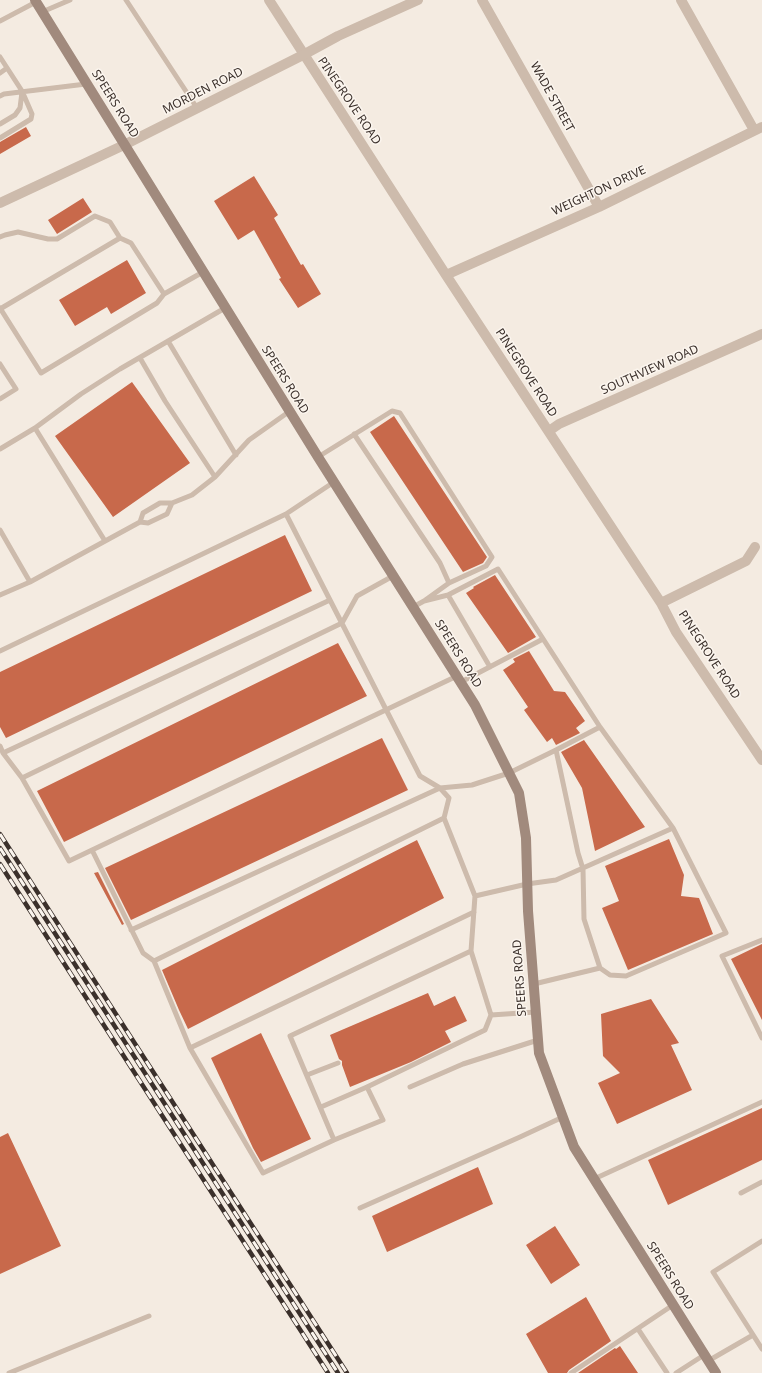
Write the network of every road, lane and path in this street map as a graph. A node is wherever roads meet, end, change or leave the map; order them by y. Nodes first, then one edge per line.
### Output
1 (70, 0) edge
2 (126, 0) edge
3 (269, 0) edge
4 (418, 0) edge
5 (482, 0) edge
6 (681, 0) edge
7 (35, 1) edge
8 (42, 12) junction
9 (0, 21) edge
10 (303, 55) junction
11 (0, 57) edge
12 (7, 68) junction
13 (0, 73) edge
14 (86, 84) junction
15 (22, 92) junction
16 (0, 96) edge
17 (197, 108) junction
18 (0, 124) edge
19 (758, 128) edge
20 (0, 138) edge
21 (124, 145) junction
22 (0, 203) edge
23 (600, 207) junction
24 (0, 237) edge
25 (120, 238) junction
26 (203, 272) junction
27 (446, 276) junction
28 (164, 294) junction
29 (225, 308) junction
30 (0, 309) edge
31 (762, 334) edge
32 (168, 341) junction
33 (140, 358) junction
34 (0, 364) edge
35 (0, 399) edge
36 (290, 411) junction
37 (35, 428) junction
38 (549, 431) junction
39 (354, 434) junction
40 (0, 448) edge
41 (236, 455) junction
42 (318, 457) junction
43 (215, 477) junction
44 (334, 482) junction
45 (172, 503) junction
46 (286, 514) junction
47 (140, 522) junction
48 (0, 530) edge
49 (105, 541) junction
50 (755, 547) dead end
51 (393, 576) junction
52 (30, 582) junction
53 (449, 583) junction
54 (0, 595) edge
55 (448, 595) junction
56 (330, 600) junction
57 (424, 601) junction
58 (661, 603) junction
59 (413, 607) junction
60 (342, 623) junction
61 (543, 639) junction
62 (0, 651) edge
63 (490, 667) junction
64 (459, 679) junction
65 (386, 709) junction
66 (600, 727) junction
67 (762, 740) edge
68 (752, 744) junction
69 (0, 746) edge
70 (556, 750) junction
71 (3, 753) junction
72 (762, 760) edge
73 (509, 773) junction
74 (22, 778) junction
75 (440, 788) junction
76 (444, 818) junction
77 (673, 828) junction
78 (92, 850) junction
79 (583, 869) junction
80 (527, 884) junction
81 (475, 896) junction
82 (474, 912) junction
83 (132, 930) junction
84 (762, 940) edge
85 (471, 951) junction
86 (154, 961) junction
87 (600, 968) junction
88 (534, 984) junction
89 (536, 1012) junction
90 (491, 1015) junction
91 (762, 1038) edge
92 (538, 1040) junction
93 (190, 1048) junction
94 (338, 1063) dead end
95 (307, 1075) junction
96 (367, 1087) junction
97 (410, 1087) dead end
98 (762, 1102) edge
99 (320, 1107) junction
100 (562, 1117) junction
101 (334, 1140) junction
102 (594, 1179) junction
103 (762, 1182) edge
104 (741, 1193) dead end
105 (360, 1208) dead end
106 (762, 1241) edge
107 (673, 1305) junction
108 (149, 1316) dead end
109 (638, 1329) junction
110 (753, 1335) junction
111 (762, 1349) edge
112 (706, 1358) junction
113 (9, 1373) edge
114 (571, 1373) edge
115 (667, 1373) edge
116 (676, 1373) edge
117 (716, 1373) edge

1 - 8 lane
2 - 17 lane
3 - 10 street, PINEGROVE ROAD
4 - 10 street, MORDEN ROAD
5 - 23 street, WADE STREET
6 - 19 street
7 - 8 main road, SPEERS ROAD
7 - 9 lane
8 - 14 main road, SPEERS ROAD
10 - 17 street, MORDEN ROAD
10 - 27 street, PINEGROVE ROAD
11 - 12 lane
12 - 13 lane
12 - 15 lane
14 - 15 lane
14 - 21 main road, SPEERS ROAD
15 - 16 lane
15 - 18 lane
15 - 20 lane
17 - 21 street, MORDEN ROAD
19 - 23 street, WEIGHTON DRIVE
21 - 22 street, MORDEN ROAD
21 - 26 main road, SPEERS ROAD
23 - 27 street, WEIGHTON DRIVE
24 - 25 lane
25 - 28 lane
25 - 30 lane
26 - 28 lane
26 - 29 main road, SPEERS ROAD
27 - 38 street, PINEGROVE ROAD
28 - 30 lane
29 - 32 lane
29 - 36 main road, SPEERS ROAD
31 - 38 street, SOUTHVIEW ROAD
32 - 33 lane
32 - 41 lane
33 - 37 lane
33 - 43 lane
34 - 35 lane
36 - 41 lane
36 - 42 main road, SPEERS ROAD
37 - 40 lane
37 - 49 lane
38 - 58 street, PINEGROVE ROAD
39 - 42 lane
39 - 53 lane
39 - 53 lane
41 - 43 lane
42 - 44 main road, SPEERS ROAD
43 - 45 lane
44 - 46 lane
44 - 51 main road, SPEERS ROAD
45 - 47 lane
45 - 47 lane
46 - 56 lane
46 - 62 lane
47 - 49 lane
48 - 52 lane
49 - 52 lane
50 - 58 street
51 - 59 main road, SPEERS ROAD
51 - 60 lane
52 - 54 lane
53 - 57 lane
55 - 57 lane
55 - 61 lane
55 - 63 lane
56 - 60 lane
56 - 71 lane
57 - 59 lane
58 - 68 street, PINEGROVE ROAD
59 - 64 main road, SPEERS ROAD
60 - 65 lane
60 - 74 lane
61 - 63 lane
61 - 66 lane
63 - 64 lane
64 - 65 lane
64 - 73 main road, SPEERS ROAD
65 - 75 lane
65 - 78 lane
66 - 70 lane
66 - 77 lane
67 - 68 street
68 - 72 street, PINEGROVE ROAD
69 - 71 lane
70 - 73 lane
70 - 79 lane
71 - 74 lane
73 - 75 lane
73 - 80 main road, SPEERS ROAD
74 - 78 lane
75 - 76 lane
75 - 83 lane
76 - 81 lane
76 - 86 lane
77 - 79 lane
77 - 87 lane
78 - 83 lane
79 - 80 lane
79 - 87 lane
80 - 81 lane
80 - 88 main road, SPEERS ROAD
81 - 82 lane
82 - 85 lane
82 - 93 lane
83 - 86 lane
84 - 91 lane
85 - 90 lane
85 - 95 lane
86 - 93 lane
87 - 88 lane
88 - 89 main road, SPEERS ROAD
89 - 90 lane
89 - 92 main road, SPEERS ROAD
90 - 96 lane
92 - 97 lane
92 - 100 main road, SPEERS ROAD
93 - 101 lane
94 - 95 lane
95 - 99 lane
96 - 99 lane
96 - 101 lane
98 - 102 lane
99 - 101 lane
100 - 102 main road, SPEERS ROAD
100 - 105 lane
102 - 107 main road, SPEERS ROAD
103 - 104 lane
106 - 110 lane
107 - 109 lane
107 - 112 main road, SPEERS ROAD
108 - 113 lane
109 - 114 lane
109 - 115 lane
110 - 111 lane
110 - 112 lane
112 - 116 lane
112 - 117 main road, SPEERS ROAD

